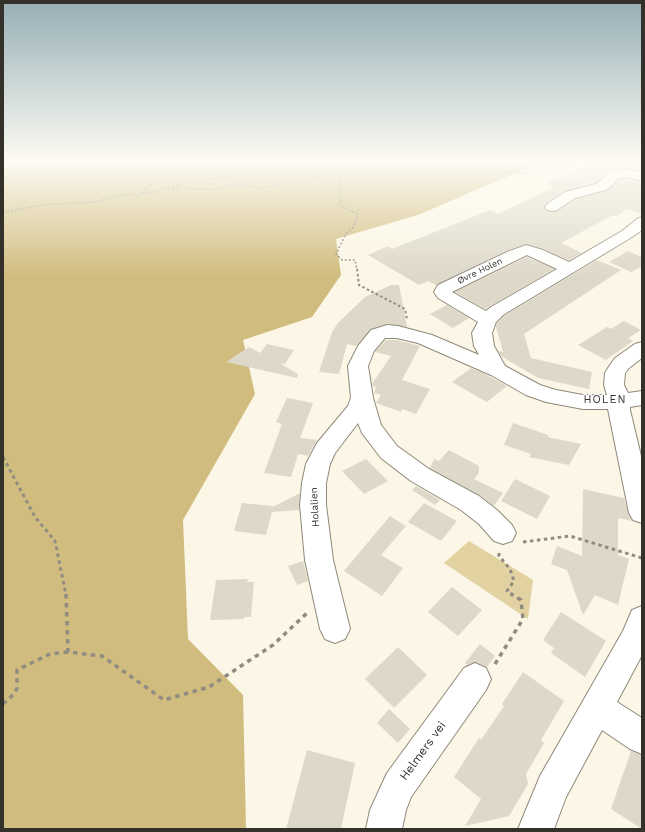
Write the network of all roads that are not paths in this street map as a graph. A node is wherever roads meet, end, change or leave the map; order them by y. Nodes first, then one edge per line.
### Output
1 (563, 200) edge
2 (552, 207) dead end
3 (642, 222) edge
4 (569, 268) junction
5 (488, 320) junction
6 (484, 346) junction
7 (642, 348) edge
8 (457, 352) junction
9 (498, 370) junction
10 (362, 398) junction
11 (642, 398) edge
12 (620, 402) junction
13 (642, 513) edge
14 (503, 533) road end
15 (642, 620) edge
16 (335, 629) dead end
17 (475, 679) road end
18 (597, 708) junction
19 (642, 737) edge
20 (384, 829) edge
21 (536, 829) edge

1 - 2 street
3 - 4 street
4 - 5 street
4 - 5 street, Øvre Holen
5 - 6 street
6 - 8 street
6 - 9 street
7 - 12 street
8 - 9 street
8 - 10 street
9 - 12 street
10 - 14 street
10 - 16 street, Holalien
11 - 12 street
12 - 13 street
15 - 18 street
17 - 20 street, Helmers vei
18 - 19 street
18 - 21 street

